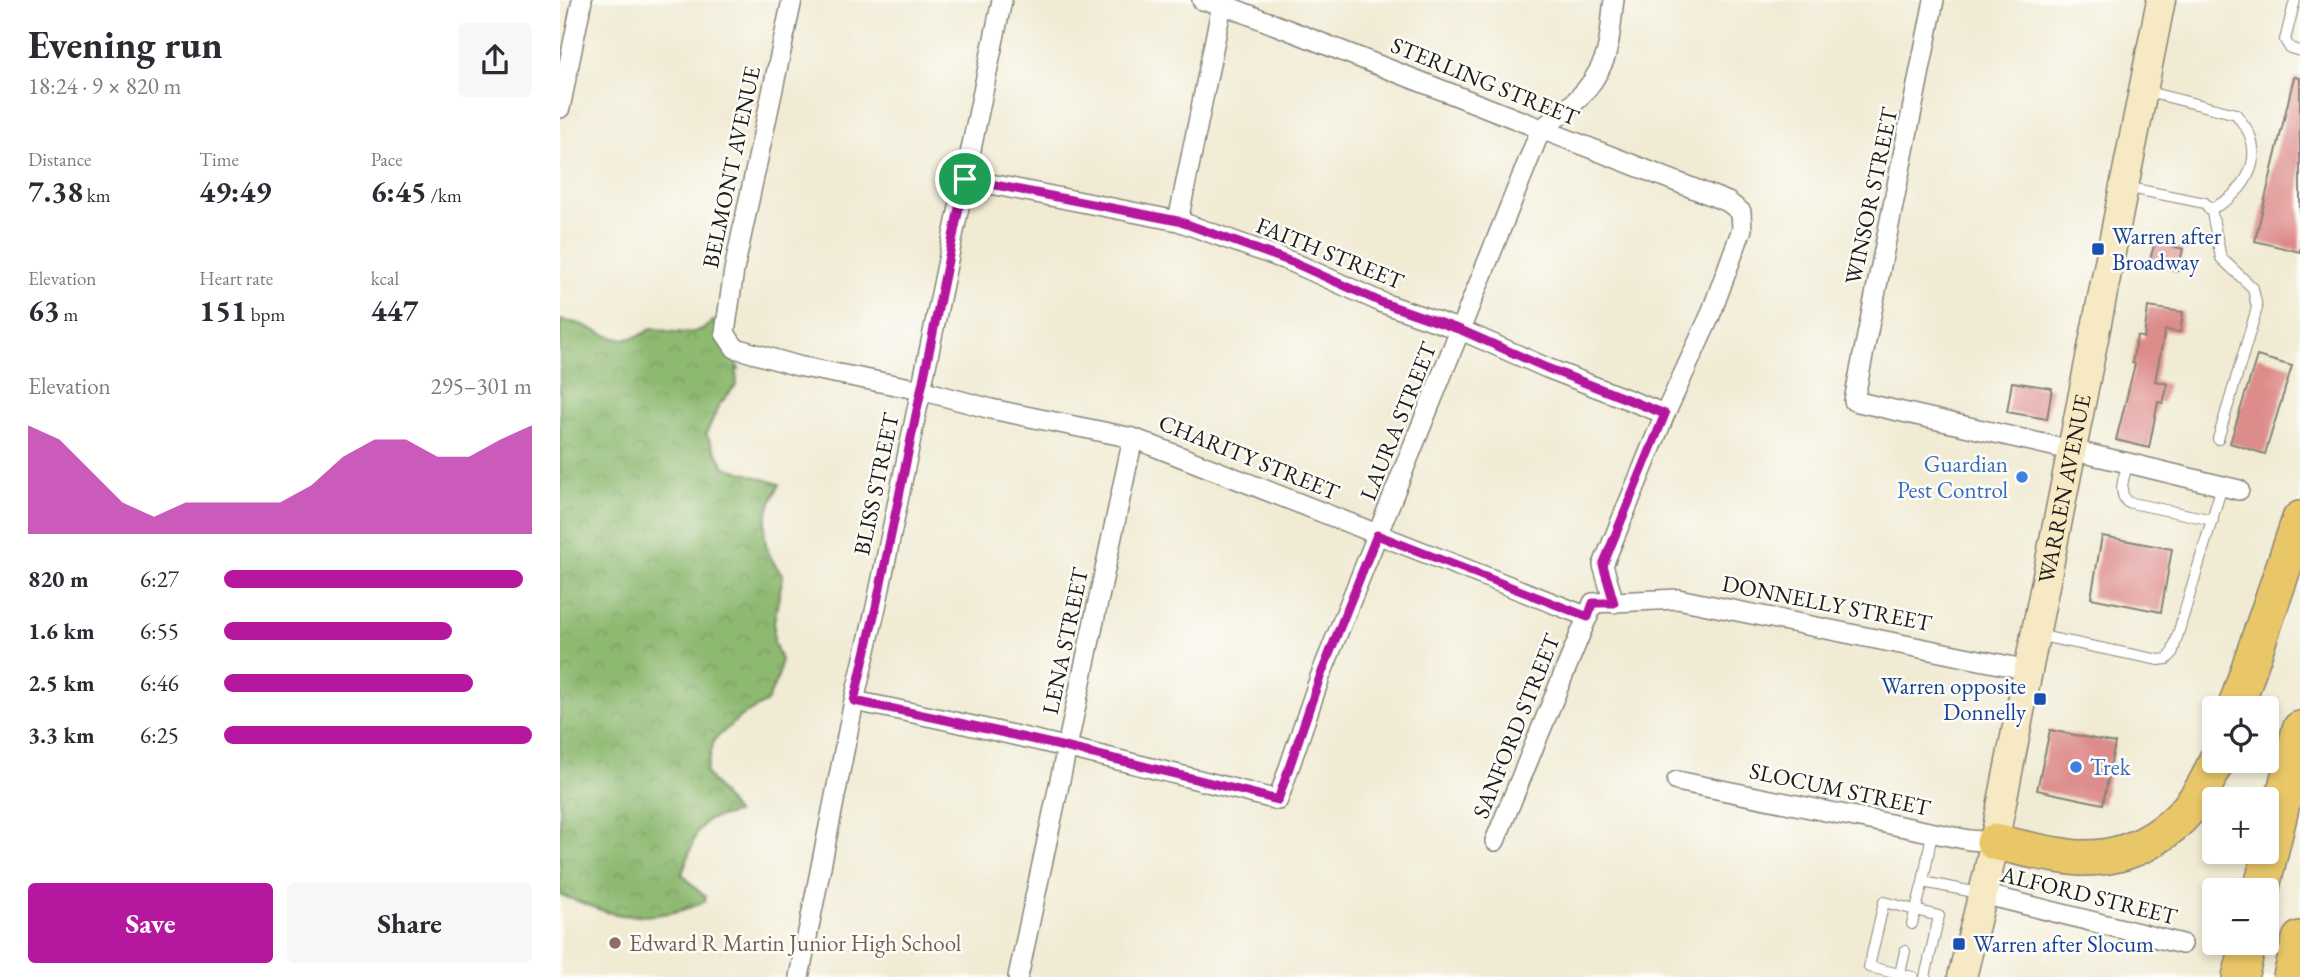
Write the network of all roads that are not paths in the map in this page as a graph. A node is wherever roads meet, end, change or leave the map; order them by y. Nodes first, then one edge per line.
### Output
1 (582, 0) edge
2 (792, 0) edge
3 (1002, 0) edge
4 (1202, 0) edge
5 (1614, 0) edge
6 (1934, 0) edge
7 (2161, 0) edge
8 (2295, 0) edge
9 (1223, 2) edge
10 (2300, 51) edge
11 (2143, 91) junction
12 (560, 108) edge
13 (1541, 129) junction
14 (965, 179) junction
15 (2125, 187) junction
16 (2210, 209) junction
17 (1178, 221) junction
18 (1461, 330) junction
19 (733, 342) joint
20 (921, 390) junction
21 (1665, 414) junction
22 (1133, 438) junction
23 (2218, 439) dead end
24 (2073, 451) junction
25 (2128, 463) junction
26 (2231, 488) joint
27 (2300, 519) edge
28 (2213, 520) junction
29 (1377, 535) junction
30 (1614, 603) junction
31 (1588, 617) junction
32 (2036, 635) junction
33 (2029, 670) junction
34 (2239, 696) edge
35 (854, 701) junction
36 (2300, 729) edge
37 (1068, 746) junction
38 (2211, 773) edge
39 (1677, 781) dead end
40 (1932, 833) junction
41 (1495, 841) dead end
42 (1994, 842) junction
43 (2264, 878) edge
44 (1923, 882) junction
45 (1983, 894) junction
46 (1915, 910) junction
47 (1912, 924) dead end
48 (2300, 939) edge
49 (2182, 944) dead end
50 (1905, 951) dead end
51 (2246, 955) edge
52 (1900, 974) junction
53 (799, 977) edge
54 (1018, 977) edge
55 (1913, 977) edge
56 (1925, 977) edge
57 (1962, 977) edge
58 (2240, 977) edge
59 (2291, 977) edge

1 - 12 street
2 - 19 street, BELMONT AVENUE
3 - 14 street, BLISS STREET
4 - 9 street, STERLING STREET
5 - 13 street, LAURA STREET
6 - 24 street, WINSOR STREET
7 - 11 main road, WARREN AVENUE
8 - 10 lane
9 - 13 street, STERLING STREET
9 - 17 street
11 - 15 main road, WARREN AVENUE
11 - 16 lane
13 - 18 street, LAURA STREET
13 - 21 street, STERLING STREET
14 - 17 street, FAITH STREET
14 - 20 street, BLISS STREET
15 - 16 lane
15 - 24 main road, WARREN AVENUE
16 - 23 lane
17 - 18 street, FAITH STREET
18 - 21 street, FAITH STREET
18 - 29 street, LAURA STREET
19 - 20 street, CHARITY STREET
20 - 22 street, CHARITY STREET
20 - 35 street, BLISS STREET
21 - 30 street
22 - 29 street, CHARITY STREET
22 - 37 street, LENA STREET
24 - 25 street
24 - 32 main road, WARREN AVENUE
25 - 26 street
25 - 28 lane
26 - 28 lane
27 - 34 highway
28 - 32 lane
29 - 31 street, CHARITY STREET
29 - 37 street, LAURA STREET
30 - 31 street, SANFORD STREET
30 - 33 street, DONNELLY STREET
31 - 41 street, SANFORD STREET
32 - 33 main road, WARREN AVENUE
33 - 42 main road, WARREN AVENUE
35 - 37 street
35 - 53 street, BLISS STREET
36 - 43 highway
37 - 54 street, LENA STREET
38 - 42 highway
39 - 40 street, SLOCUM STREET
40 - 42 street, SLOCUM STREET
40 - 44 lane
42 - 45 main road, WARREN AVENUE
44 - 45 lane
44 - 46 lane
45 - 49 street, ALFORD STREET
45 - 57 main road, WARREN AVENUE
46 - 47 lane
46 - 52 lane
46 - 56 lane
48 - 59 highway
50 - 52 lane
51 - 58 highway
52 - 55 lane

